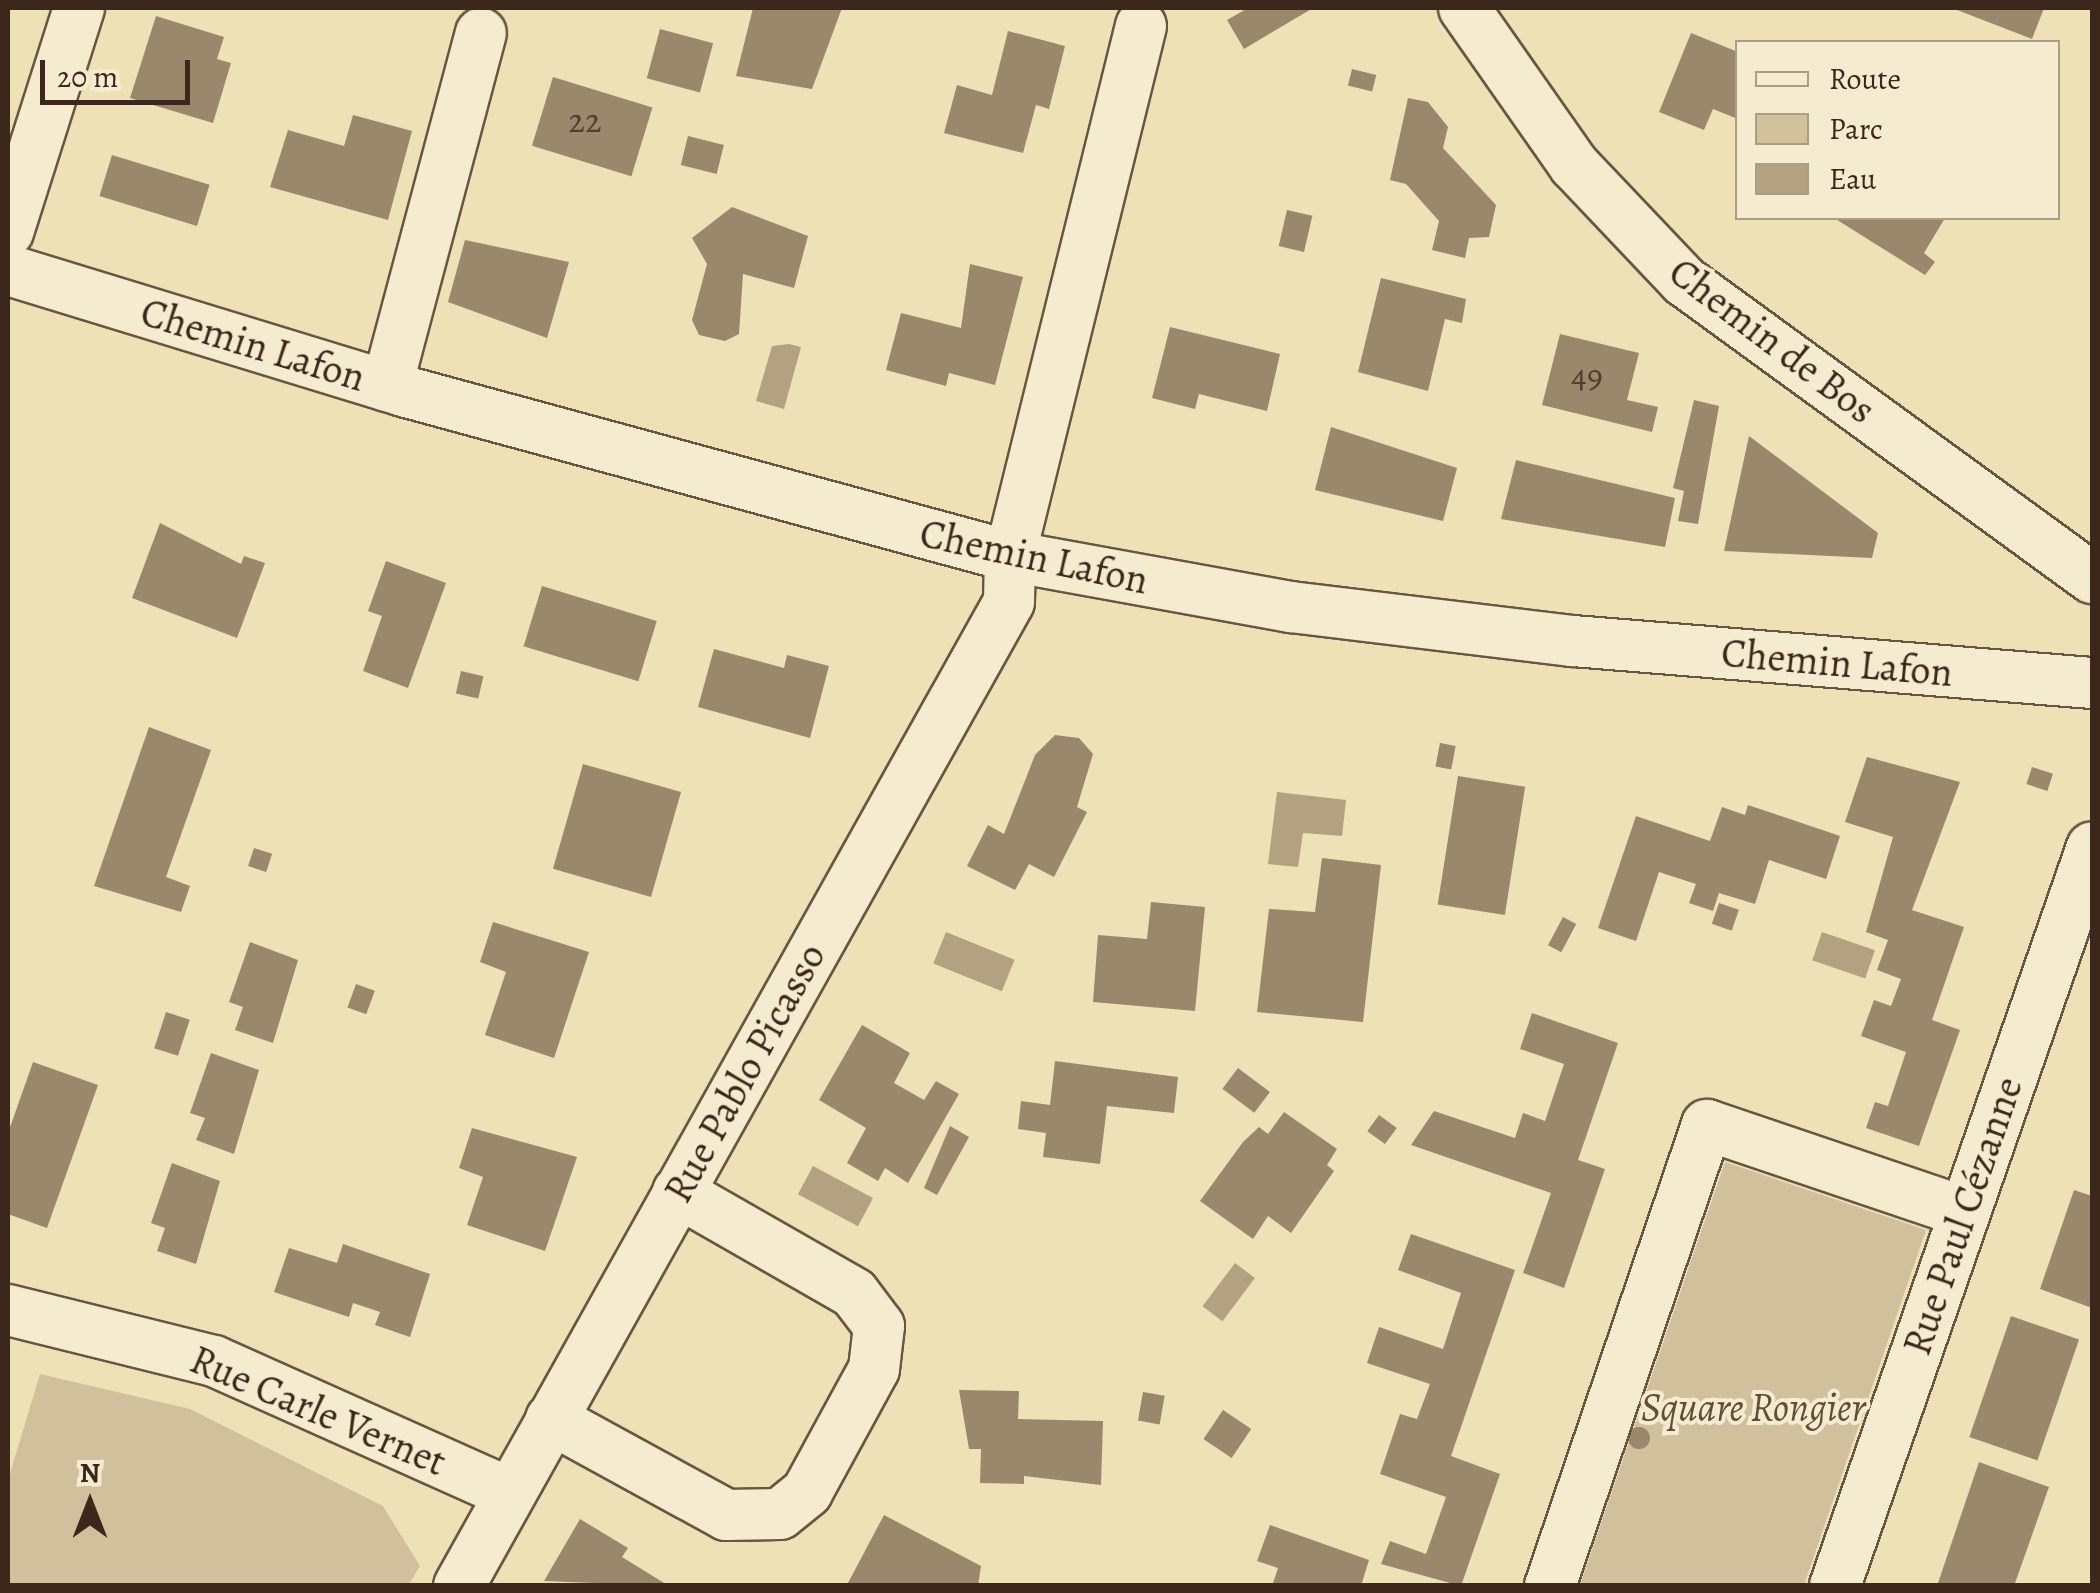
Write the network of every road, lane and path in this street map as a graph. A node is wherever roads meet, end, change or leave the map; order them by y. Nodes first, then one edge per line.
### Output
1 (79, 8) edge
2 (1464, 8) edge
3 (1140, 26) dead end
4 (481, 33) dead end
5 (8, 232) edge
6 (8, 270) edge
7 (386, 386) junction
8 (1010, 556) junction
9 (2092, 578) edge
10 (2092, 683) edge
11 (2092, 848) edge
12 (678, 1192) junction
13 (1964, 1212) junction
14 (8, 1310) edge
15 (551, 1419) junction
16 (509, 1493) junction
17 (459, 1586) edge
18 (1550, 1586) edge
19 (1835, 1586) edge

1 - 5 street
2 - 9 street, Chemin de Bos
3 - 8 street, Rue Pablo Picasso
4 - 7 street
6 - 7 street, Chemin Lafon
7 - 8 street, Chemin Lafon
8 - 10 street, Chemin Lafon
8 - 12 street, Rue Pablo Picasso
11 - 13 street, Rue Paul Cézanne
12 - 15 street, Rue Pablo Picasso
12 - 15 street
13 - 18 street
13 - 19 street, Rue Paul Cézanne
14 - 16 street, Rue Carle Vernet
15 - 16 street, Rue Pablo Picasso
16 - 17 street, Rue Pablo Picasso

